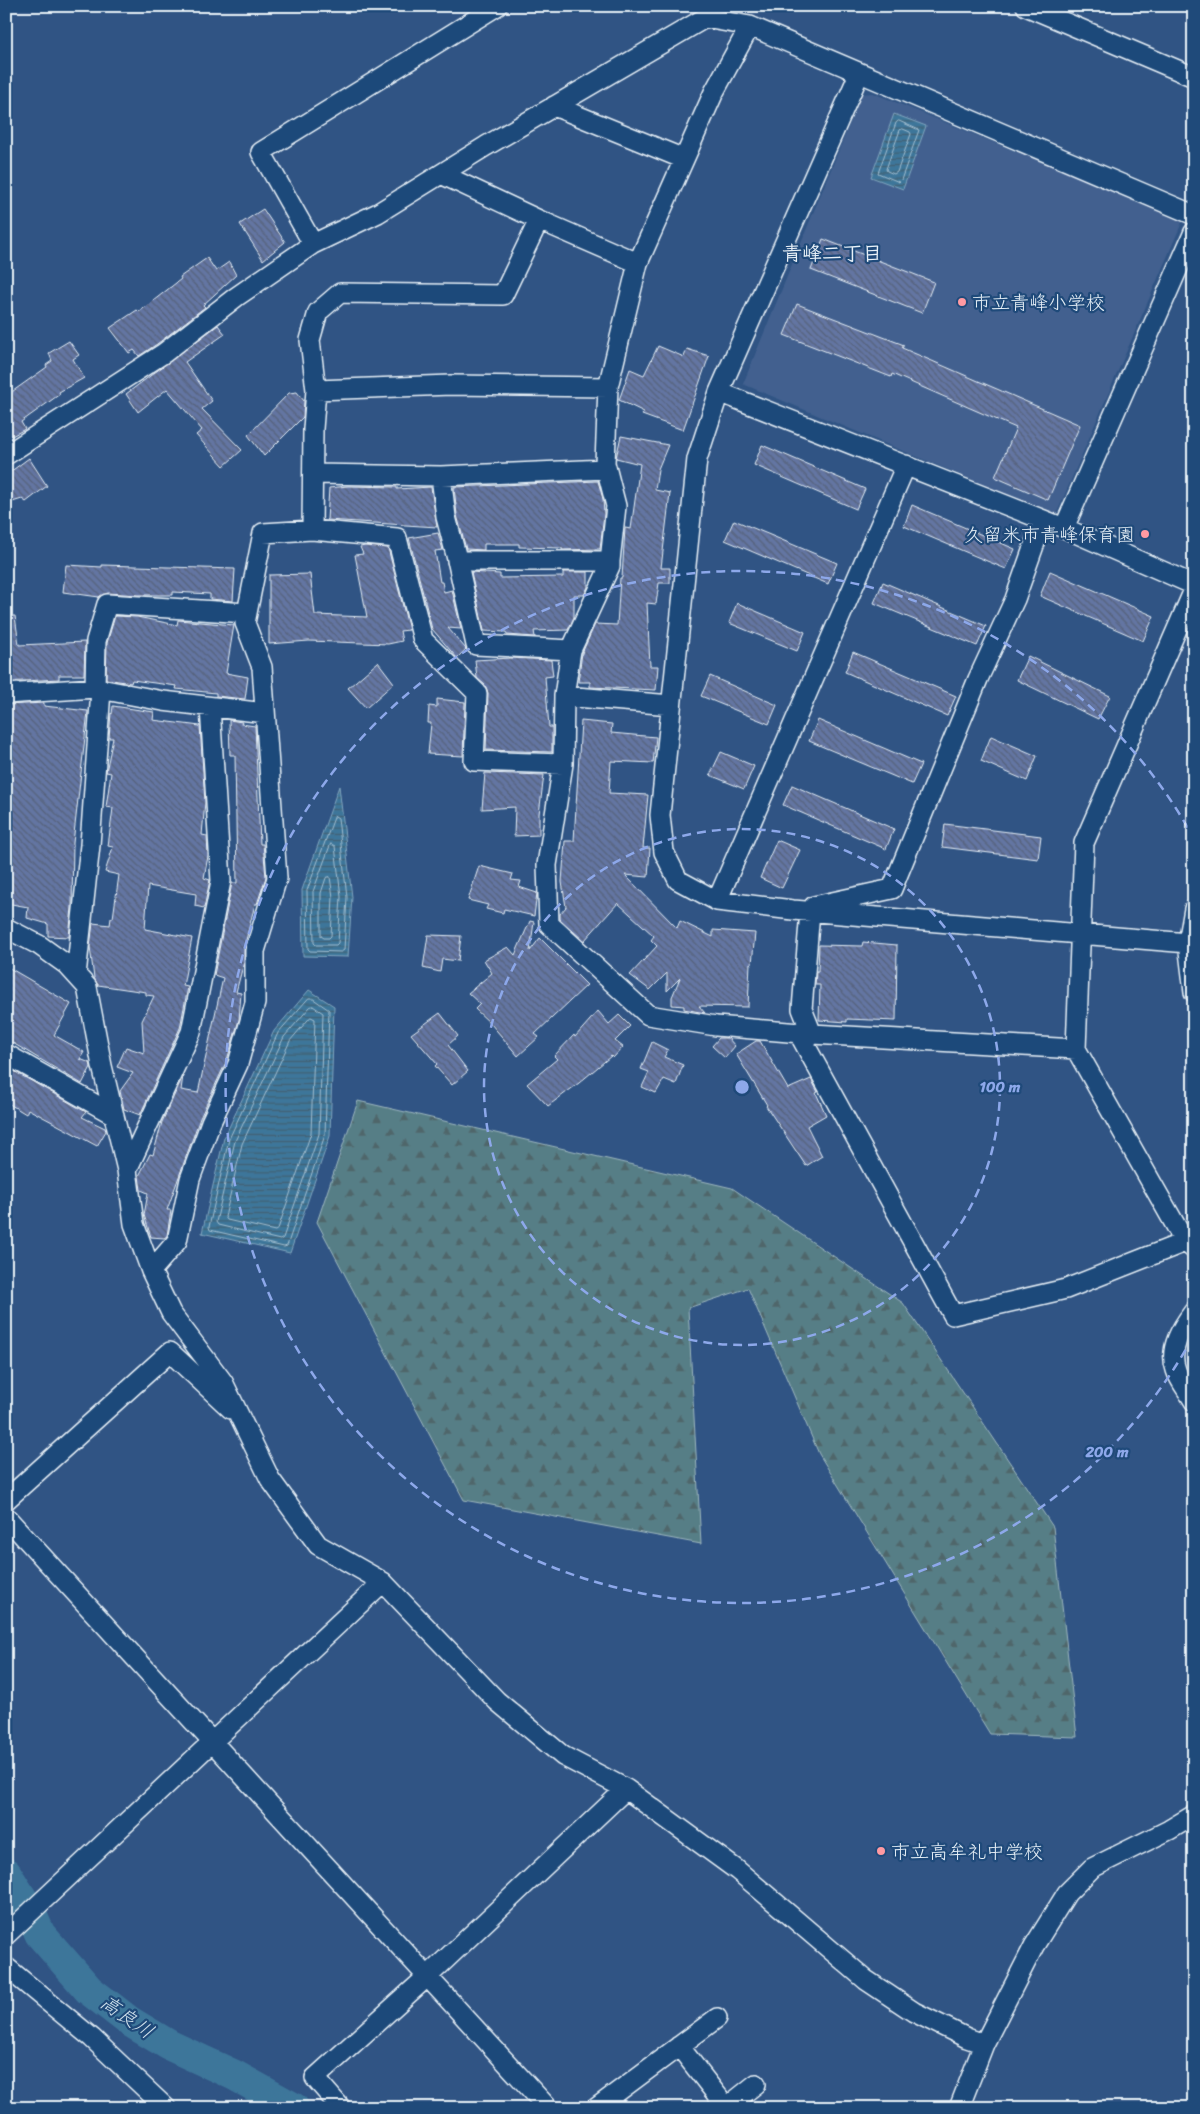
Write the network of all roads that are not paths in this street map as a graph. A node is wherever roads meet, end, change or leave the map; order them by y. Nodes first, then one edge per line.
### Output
1 (497, 6) edge
2 (1026, 6) edge
3 (750, 26) junction
4 (859, 74) junction
5 (1194, 77) edge
6 (554, 106) junction
7 (684, 159) junction
8 (441, 174) junction
9 (1194, 216) edge
10 (539, 220) junction
11 (1194, 232) edge
12 (313, 244) junction
13 (638, 263) junction
14 (608, 387) junction
15 (316, 390) junction
16 (719, 392) junction
17 (6, 455) edge
18 (906, 466) junction
19 (606, 469) junction
20 (313, 474) junction
21 (441, 476) junction
22 (1043, 520) junction
23 (1064, 528) junction
24 (312, 530) junction
25 (457, 561) junction
26 (610, 561) junction
27 (1194, 585) edge
28 (1194, 590) edge
29 (247, 613) junction
30 (571, 650) junction
31 (98, 689) junction
32 (6, 694) edge
33 (564, 696) junction
34 (671, 705) junction
35 (210, 707) junction
36 (265, 714) junction
37 (563, 764) junction
38 (717, 901) junction
39 (1194, 909) edge
40 (801, 911) junction
41 (6, 928) edge
42 (1080, 933) junction
43 (1188, 943) junction
44 (76, 974) junction
45 (1194, 992) edge
46 (805, 1033) junction
47 (1076, 1048) junction
48 (6, 1054) edge
49 (114, 1115) junction
50 (127, 1170) junction
51 (1190, 1245) edge
52 (150, 1271) junction
53 (1194, 1311) edge
54 (1194, 1401) edge
55 (239, 1417) junction
56 (6, 1500) edge
57 (6, 1517) edge
58 (383, 1582) junction
59 (212, 1741) junction
60 (626, 1788) junction
61 (1194, 1815) edge
62 (9, 1932) edge
63 (6, 1967) edge
64 (428, 1976) junction
65 (716, 2018) dead end
66 (984, 2044) junction
67 (679, 2046) junction
68 (756, 2084) dead end
69 (603, 2106) edge
70 (727, 2107) edge
71 (166, 2108) edge
72 (340, 2108) edge
73 (548, 2108) edge
74 (959, 2108) edge

1 - 12 street
2 - 5 street
3 - 4 street
3 - 6 street
3 - 7 street
4 - 9 street
4 - 16 street
6 - 7 street
6 - 8 street
7 - 13 street
8 - 10 street
8 - 12 street
10 - 13 street
10 - 15 street
11 - 23 street
12 - 17 street
13 - 14 street
14 - 15 street
14 - 19 street
15 - 20 street
16 - 18 street
16 - 34 street
18 - 22 street
18 - 38 street
19 - 21 street
19 - 26 street
20 - 21 street
20 - 24 street
21 - 25 street
22 - 23 street
22 - 40 street
23 - 27 street
24 - 29 street
24 - 37 street
25 - 26 street
25 - 30 street
26 - 30 street
28 - 42 street
29 - 31 street
29 - 36 street
30 - 33 street
31 - 32 street
31 - 35 street
31 - 44 street
33 - 34 street
33 - 37 street
34 - 38 street
35 - 36 street
35 - 50 street
36 - 52 street
37 - 46 street
38 - 40 street
39 - 43 street
40 - 42 street
40 - 46 street
41 - 44 street
42 - 43 street
42 - 47 street
43 - 45 street
44 - 49 street
46 - 47 street
46 - 51 street
47 - 51 street
48 - 49 street
49 - 50 street
50 - 52 street
52 - 55 street
53 - 54 street
55 - 56 street
55 - 58 street
57 - 59 street
58 - 59 street
58 - 60 street
59 - 62 street
59 - 64 street
60 - 64 street
60 - 66 street
61 - 66 street
63 - 71 street
64 - 72 street
64 - 73 street
65 - 67 street
66 - 74 street
67 - 69 street
67 - 70 street
68 - 70 street

